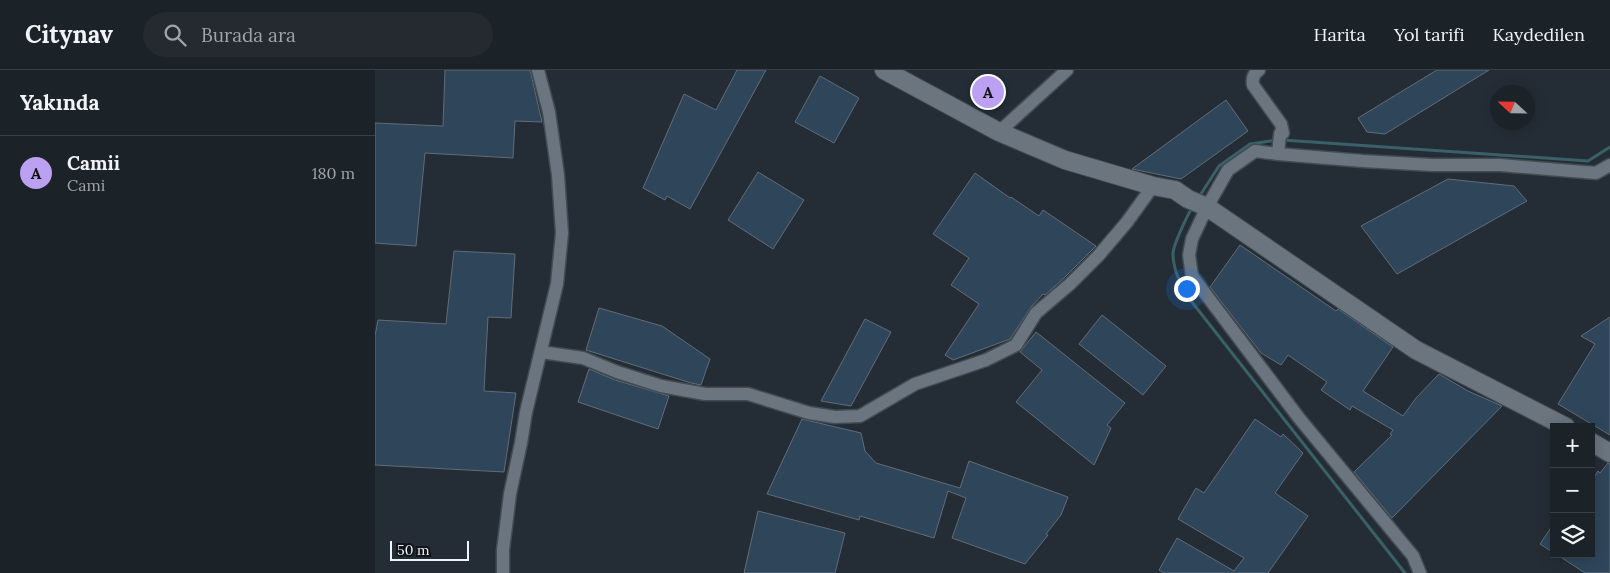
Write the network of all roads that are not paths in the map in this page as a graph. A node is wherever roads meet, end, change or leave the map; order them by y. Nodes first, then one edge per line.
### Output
1 (538, 70) edge
2 (884, 70) edge
3 (1067, 70) edge
4 (1259, 70) edge
5 (999, 132) junction
6 (1279, 145) junction
7 (1610, 165) edge
8 (1153, 186) junction
9 (1199, 204) junction
10 (541, 352) junction
11 (1558, 423) edge
12 (1595, 444) edge
13 (1610, 453) edge
14 (503, 573) edge
15 (1420, 573) edge

1 - 10 street
2 - 5 street
3 - 5 street
4 - 6 street
5 - 8 street
6 - 7 street
6 - 9 street
8 - 9 street
8 - 10 street
9 - 11 street
9 - 15 street
10 - 14 street
12 - 13 street

